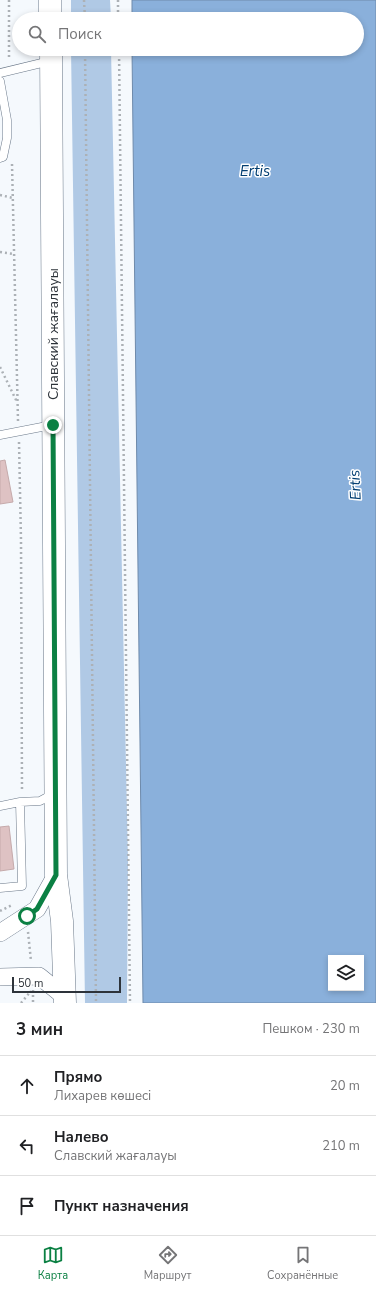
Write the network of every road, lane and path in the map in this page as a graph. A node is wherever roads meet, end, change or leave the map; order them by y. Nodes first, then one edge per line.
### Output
1 (8, 0) edge
2 (50, 0) edge
3 (84, 0) edge
4 (118, 0) edge
5 (50, 12) edge
6 (84, 12) edge
7 (118, 12) edge
8 (48, 56) edge
9 (51, 56) edge
10 (85, 56) edge
11 (118, 56) edge
12 (10, 71) junction
13 (0, 73) edge
14 (0, 81) edge
15 (0, 158) edge
16 (12, 159) dead end
17 (0, 195) edge
18 (13, 198) junction
19 (0, 252) edge
20 (14, 254) junction
21 (0, 367) edge
22 (18, 404) junction
23 (53, 425) junction
24 (18, 431) junction
25 (0, 435) edge
26 (55, 793) junction
27 (21, 802) junction
28 (0, 806) edge
29 (56, 875) junction
30 (0, 888) edge
31 (32, 913) junction
32 (62, 921) junction
33 (0, 933) edge
34 (63, 962) junction
35 (35, 976) junction
36 (0, 977) edge
37 (65, 1000) edge
38 (20, 1003) edge
39 (33, 1003) edge
40 (96, 1003) edge
41 (130, 1003) edge

1 - 12 path
2 - 5 street
3 - 6 path
4 - 7 path
8 - 12 lane
9 - 23 street, Славский жағалауы
10 - 40 path
11 - 41 path
12 - 13 lane
14 - 15 lane
16 - 18 path
17 - 18 path
18 - 20 path
19 - 20 path
20 - 22 path
21 - 22 path
22 - 24 path
23 - 24 lane
23 - 26 street, Славский жағалауы
24 - 25 lane
24 - 27 path
26 - 27 lane
26 - 29 street, Славский жағалауы
27 - 28 lane
27 - 30 lane
29 - 31 street
29 - 32 street, Славский жағалауы
31 - 32 street
31 - 33 street
31 - 35 path
32 - 34 street, Славский жағалауы
34 - 35 street
34 - 37 street, Славский жағалауы
35 - 36 street
35 - 37 street
38 - 39 path

